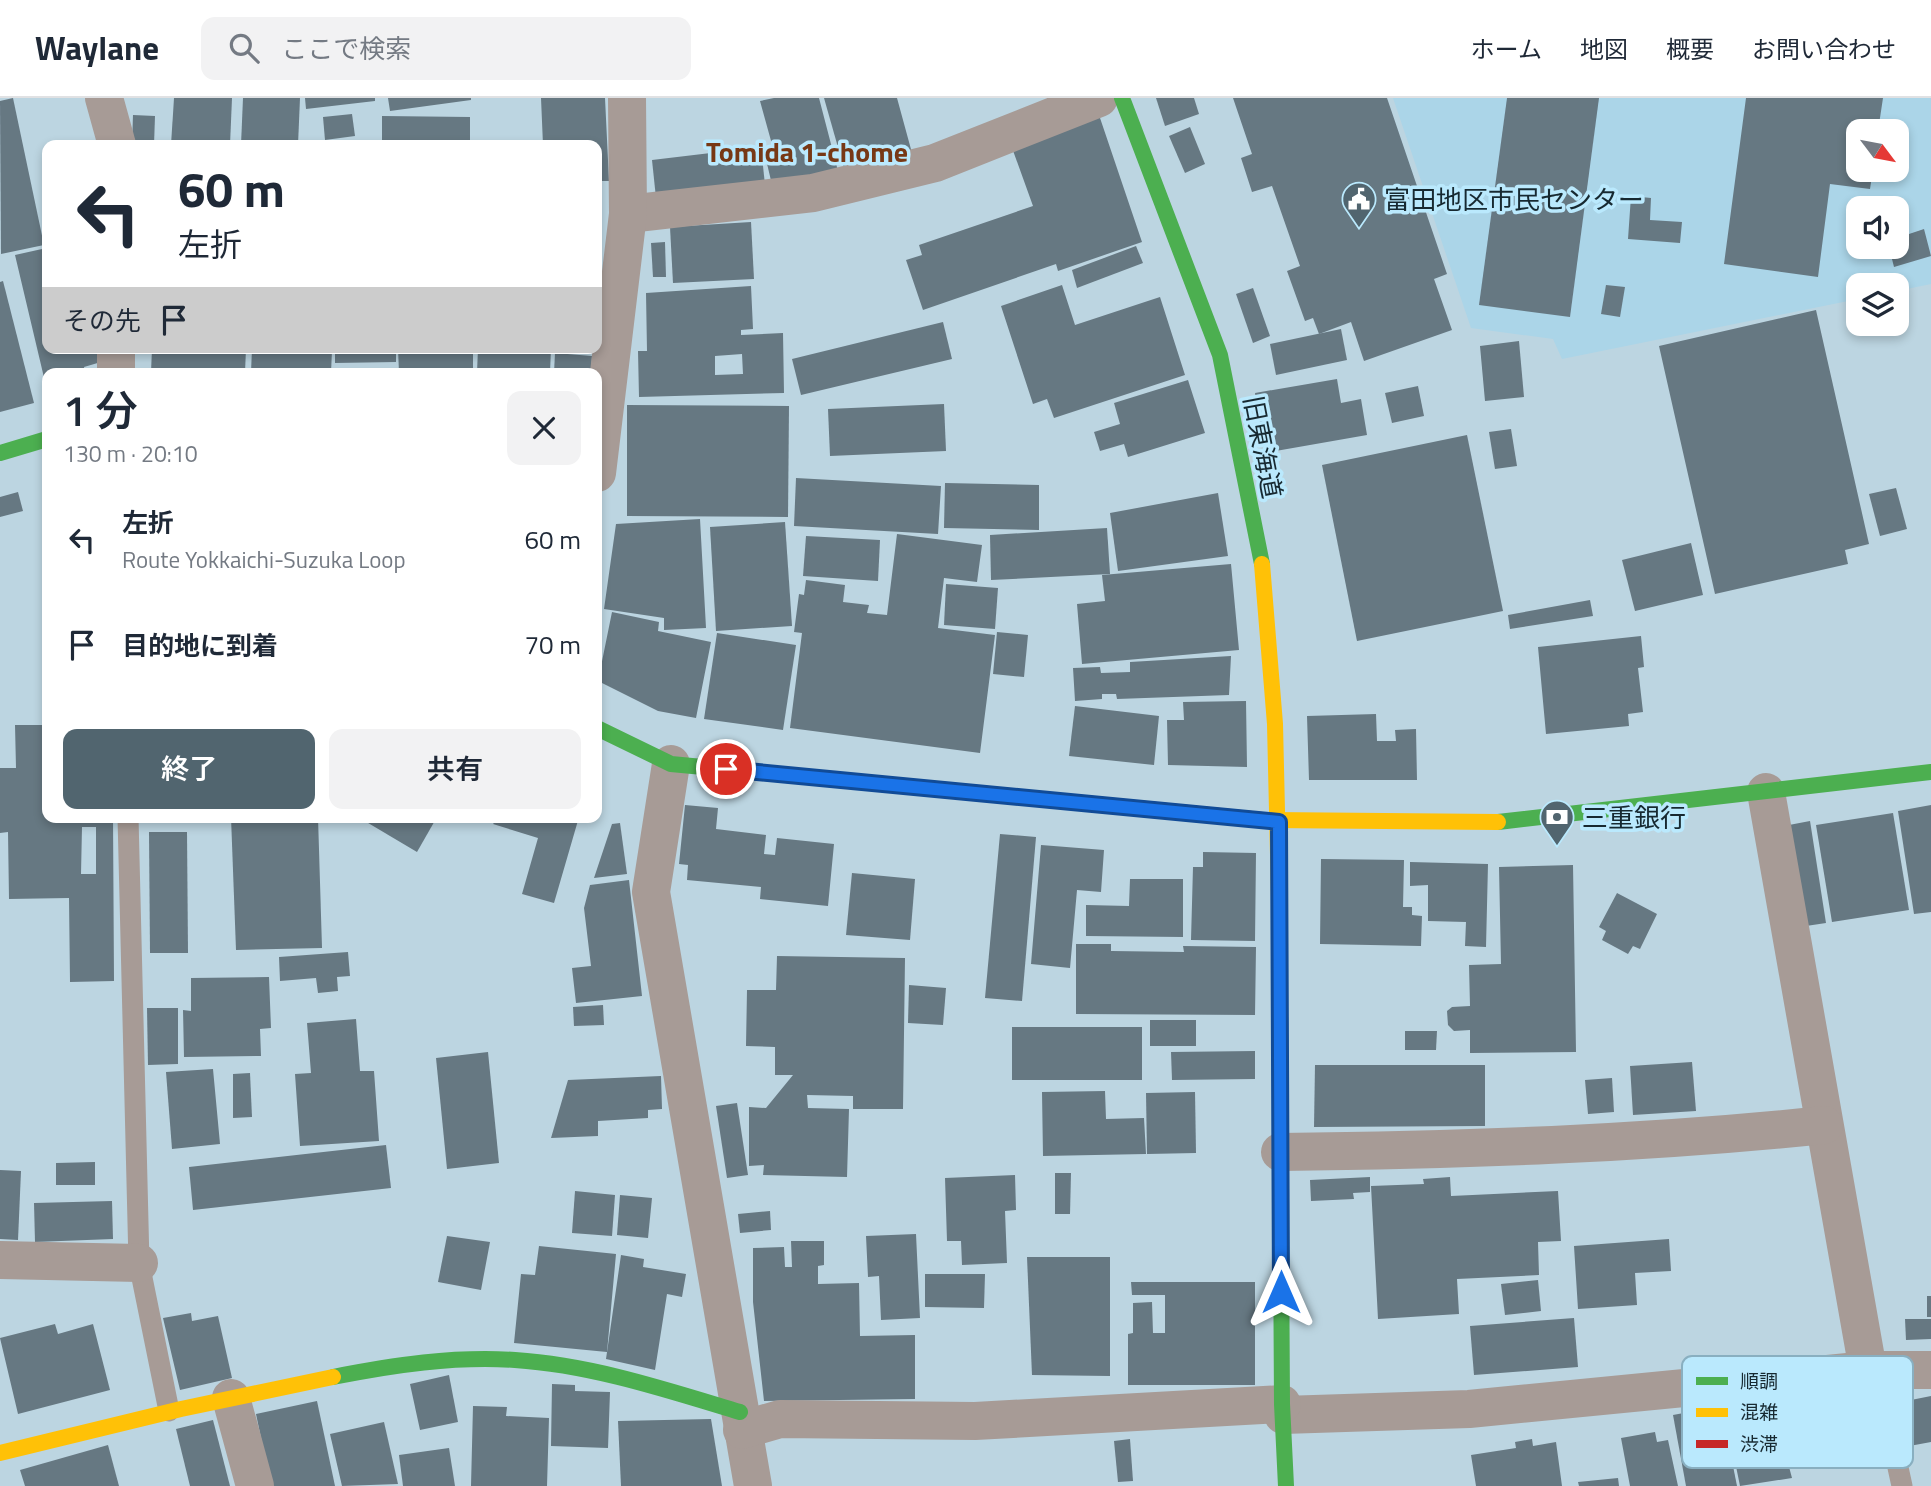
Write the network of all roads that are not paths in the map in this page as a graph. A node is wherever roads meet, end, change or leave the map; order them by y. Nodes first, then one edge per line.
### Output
1 (104, 98) edge
2 (627, 98) edge
3 (1099, 98) edge
4 (1122, 98) edge
5 (116, 140) edge
6 (618, 207) edge
7 (602, 410) edge
8 (42, 440) edge
9 (0, 453) edge
10 (602, 730) edge
11 (671, 764) junction
12 (1931, 772) edge
13 (1766, 792) junction
14 (1279, 822) junction
15 (128, 823) edge
16 (1824, 1125) junction
17 (1280, 1152) junction
18 (0, 1260) edge
19 (139, 1263) junction
20 (1870, 1356) edge
21 (1913, 1370) edge
22 (1931, 1370) edge
23 (1682, 1389) edge
24 (231, 1398) junction
25 (1283, 1409) junction
26 (169, 1411) junction
27 (741, 1421) junction
28 (0, 1453) edge
29 (1897, 1468) edge
30 (255, 1486) edge
31 (753, 1486) edge
32 (1286, 1486) edge
33 (1902, 1486) edge

1 - 5 street
2 - 6 street
3 - 6 street
4 - 14 main road, 旧東海道
6 - 7 street
8 - 9 main road
10 - 11 main road
11 - 14 main road
11 - 27 street
12 - 13 main road
13 - 14 main road
13 - 16 street
14 - 17 main road, 旧東海道
15 - 19 lane
16 - 17 street
16 - 20 street
17 - 25 main road, 旧東海道
18 - 19 street
19 - 26 lane
21 - 22 street
23 - 25 street
24 - 26 main road
24 - 27 main road
24 - 30 street
25 - 27 street
25 - 32 main road, 旧東海道
26 - 28 main road
27 - 31 street
29 - 33 lane

